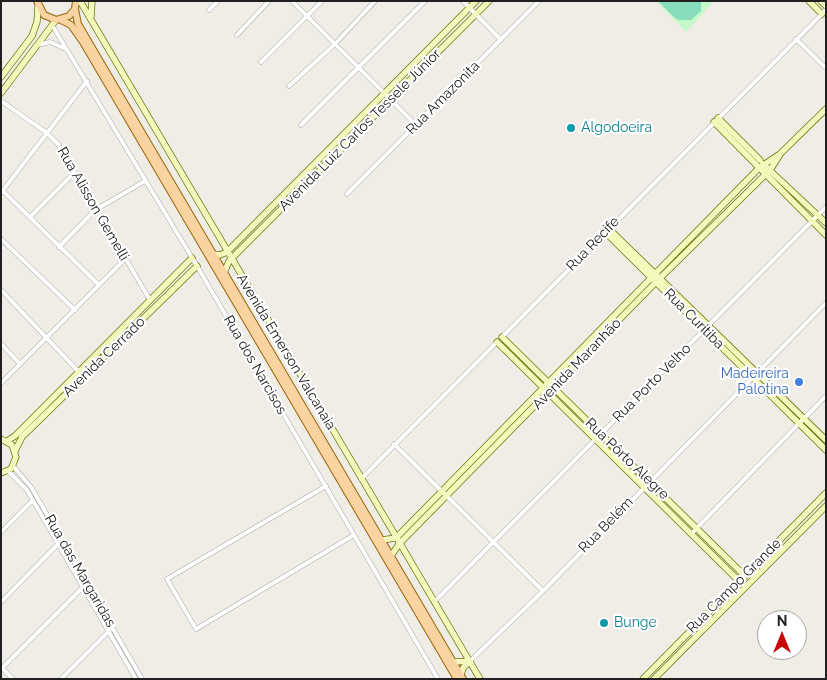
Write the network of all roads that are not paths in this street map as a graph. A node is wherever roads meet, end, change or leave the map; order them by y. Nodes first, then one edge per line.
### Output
1 (92, 1) edge
2 (218, 1) edge
3 (269, 1) edge
4 (292, 1) edge
5 (322, 1) edge
6 (375, 1) edge
7 (424, 1) edge
8 (463, 1) edge
9 (476, 1) edge
10 (489, 1) edge
11 (539, 1) edge
12 (809, 1) edge
13 (821, 1) edge
14 (37, 4) edge
15 (77, 4) edge
16 (826, 6) edge
17 (469, 8) junction
18 (209, 10) dead end
19 (824, 12) edge
20 (476, 14) junction
21 (307, 16) junction
22 (56, 22) junction
23 (93, 24) junction
24 (237, 35) dead end
25 (796, 39) junction
26 (501, 40) junction
27 (335, 44) junction
28 (37, 45) junction
29 (70, 52) junction
30 (262, 62) dead end
31 (358, 67) junction
32 (826, 68) edge
33 (1, 76) edge
34 (87, 81) junction
35 (289, 86) dead end
36 (1, 93) edge
37 (384, 93) junction
38 (390, 99) junction
39 (1, 101) edge
40 (826, 108) edge
41 (716, 120) junction
42 (301, 124) dead end
43 (416, 125) junction
44 (47, 133) junction
45 (781, 153) junction
46 (761, 164) junction
47 (770, 170) junction
48 (74, 173) junction
49 (765, 175) junction
50 (145, 181) junction
51 (2, 192) edge
52 (347, 194) dead end
53 (826, 207) edge
54 (95, 210) junction
55 (818, 215) junction
56 (30, 217) junction
57 (812, 221) junction
58 (826, 223) edge
59 (606, 229) junction
60 (826, 235) edge
61 (1, 238) edge
62 (59, 247) junction
63 (227, 252) junction
64 (213, 254) junction
65 (192, 258) junction
66 (231, 258) junction
67 (125, 259) junction
68 (197, 266) junction
69 (224, 272) junction
70 (653, 275) junction
71 (658, 280) junction
72 (99, 286) junction
73 (1, 290) edge
74 (150, 300) junction
75 (826, 303) edge
76 (75, 310) junction
77 (706, 328) junction
78 (47, 337) junction
79 (502, 337) junction
80 (497, 342) junction
81 (1, 344) edge
82 (20, 364) junction
83 (78, 371) junction
84 (754, 374) junction
85 (1, 383) edge
86 (547, 385) junction
87 (552, 390) junction
88 (826, 396) edge
89 (801, 421) junction
90 (601, 434) junction
91 (4, 440) edge
92 (596, 440) junction
93 (826, 440) edge
94 (394, 444) junction
95 (826, 450) edge
96 (15, 451) junction
97 (630, 463) junction
98 (625, 468) junction
99 (10, 469) junction
100 (1, 474) edge
101 (361, 479) junction
102 (649, 481) junction
103 (326, 486) junction
104 (644, 486) junction
105 (442, 491) junction
106 (826, 493) edge
107 (447, 496) junction
108 (35, 498) junction
109 (826, 506) edge
110 (677, 508) junction
111 (672, 514) junction
112 (697, 528) junction
113 (1, 532) edge
114 (692, 533) junction
115 (354, 535) junction
116 (382, 540) junction
117 (397, 541) junction
118 (60, 542) junction
119 (495, 543) junction
120 (713, 543) junction
121 (708, 548) junction
122 (391, 556) junction
123 (725, 556) junction
124 (719, 561) junction
125 (745, 576) junction
126 (740, 582) junction
127 (87, 583) junction
128 (748, 585) junction
129 (83, 587) junction
130 (543, 591) junction
131 (435, 601) junction
132 (1, 602) edge
133 (113, 627) junction
134 (109, 631) junction
135 (470, 661) junction
136 (454, 662) junction
137 (2, 668) edge
138 (136, 675) edge
139 (460, 678) edge
140 (13, 679) edge
141 (61, 679) edge
142 (130, 679) edge
143 (142, 679) edge
144 (438, 679) edge
145 (480, 679) edge
146 (642, 679) edge
147 (654, 679) edge

1 - 23 street
2 - 18 street
3 - 24 street
4 - 21 street
5 - 21 street
6 - 27 street
7 - 31 street
8 - 17 street
9 - 17 street, Avenida Luiz Carlos Tessele Júnior
10 - 20 street, Avenida Luiz Carlos Tessele Júnior
11 - 26 street, Rua Amazonita
12 - 19 street
13 - 16 street
14 - 22 main road
14 - 33 street
15 - 22 main road
15 - 23 street, Avenida Emerson Valcanaia
15 - 64 main road
17 - 20 street
17 - 37 street, Avenida Luiz Carlos Tessele Júnior
19 - 25 street, Rua Recife
20 - 26 street
20 - 38 street, Avenida Luiz Carlos Tessele Júnior
21 - 27 street
21 - 30 street
22 - 28 street
22 - 29 street, Rua dos Narcisos
22 - 139 main road
23 - 63 street, Avenida Emerson Valcanaia
25 - 32 street
25 - 41 street, Rua Recife
26 - 43 street, Rua Amazonita
27 - 31 street
27 - 35 street
28 - 29 street
28 - 36 street
29 - 34 street, Rua dos Narcisos
31 - 37 street
31 - 42 street
34 - 44 street
34 - 50 street, Rua dos Narcisos
37 - 38 street
37 - 63 street, Avenida Luiz Carlos Tessele Júnior
38 - 43 street
38 - 66 street, Avenida Luiz Carlos Tessele Júnior
39 - 44 street, Rua Alisson Gemelli
40 - 45 street
41 - 46 street
41 - 59 street, Rua Recife
43 - 52 street, Rua Amazonita
44 - 48 street, Rua Alisson Gemelli
44 - 51 street
45 - 46 street, Avenida Maranhão
45 - 47 street, Avenida Maranhão
46 - 47 street
46 - 49 street
46 - 70 street, Avenida Maranhão
47 - 49 street, Avenida Maranhão
47 - 55 street
48 - 54 street, Rua Alisson Gemelli
48 - 56 street
49 - 57 street
49 - 71 street, Avenida Maranhão
50 - 54 street
50 - 65 street, Rua dos Narcisos
51 - 56 street
53 - 55 street, Rua Porto Velho
54 - 62 street
54 - 67 street, Rua Alisson Gemelli
55 - 57 street, Rua Porto Velho
55 - 58 street
56 - 62 street
57 - 60 street
57 - 77 street, Rua Porto Velho
59 - 70 street, Rua Curitiba
59 - 79 street, Rua Recife
61 - 76 street
62 - 72 street
63 - 64 street
63 - 66 street, Avenida Emerson Valcanaia
64 - 69 main road
65 - 68 street, Rua dos Narcisos
65 - 74 street, Avenida Cerrado
66 - 69 street, Avenida Luiz Carlos Tessele Júnior
66 - 101 street, Avenida Emerson Valcanaia
67 - 72 street
67 - 74 street, Rua Alisson Gemelli
68 - 96 street, Avenida Cerrado
68 - 103 street, Rua dos Narcisos
69 - 116 main road
70 - 71 street, Rua Curitiba
70 - 86 street, Avenida Maranhão
71 - 77 street, Rua Curitiba
71 - 87 street, Avenida Maranhão
72 - 76 street
73 - 78 street
74 - 83 street, Avenida Cerrado
75 - 84 street, Rua Belém
76 - 78 street
77 - 84 street, Rua Curitiba
77 - 90 street, Rua Porto Velho
78 - 82 street
78 - 83 street
79 - 80 street, Rua Recife
79 - 86 street, Rua Pôrto Alegre
80 - 86 street, Rua Pôrto Alegre
80 - 94 street, Rua Recife
81 - 82 street
82 - 85 street
83 - 91 street, Avenida Cerrado
84 - 89 street, Rua Curitiba
84 - 102 street, Rua Belém
86 - 87 street, Rua Pôrto Alegre
86 - 105 street, Avenida Maranhão
87 - 90 street, Rua Pôrto Alegre
87 - 92 street, Rua Pôrto Alegre
87 - 107 street, Avenida Maranhão
88 - 89 street
89 - 93 street, Rua Curitiba
89 - 95 street, Rua Curitiba
89 - 112 street
90 - 92 street, Rua Porto Velho
90 - 97 street, Rua Pôrto Alegre
91 - 96 street
92 - 98 street, Rua Pôrto Alegre
92 - 119 street, Rua Porto Velho
94 - 101 street, Rua Recife
94 - 105 street
96 - 99 street
97 - 98 street
97 - 102 street, Rua Pôrto Alegre
98 - 104 street, Rua Pôrto Alegre
99 - 100 street
99 - 108 street, Rua das Margaridas
101 - 117 street, Avenida Emerson Valcanaia
102 - 104 street, Rua Belém
102 - 110 street, Rua Pôrto Alegre
103 - 115 street, Rua dos Narcisos
103 - 115 street
104 - 111 street, Rua Pôrto Alegre
104 - 130 street, Rua Belém
105 - 107 street
105 - 117 street, Avenida Maranhão
106 - 125 street, Rua Campo Grande
107 - 117 street, Avenida Maranhão
107 - 119 street
108 - 113 street
108 - 118 street, Rua das Margaridas
109 - 128 street, Rua Campo Grande
110 - 111 street
110 - 112 street, Rua Pôrto Alegre
111 - 114 street, Rua Pôrto Alegre
112 - 114 street
112 - 120 street, Rua Pôrto Alegre
114 - 121 street, Rua Pôrto Alegre
115 - 144 street, Rua dos Narcisos
116 - 117 street
116 - 122 main road
117 - 122 street, Avenida Maranhão
117 - 131 street, Avenida Emerson Valcanaia
118 - 127 street, Rua das Margaridas
118 - 129 street, Rua das Margaridas
118 - 132 street
119 - 130 street
119 - 131 street, Rua Porto Velho
120 - 121 street
120 - 123 street, Rua Pôrto Alegre
121 - 124 street, Rua Pôrto Alegre
122 - 136 main road
123 - 124 street
123 - 125 street, Rua Pôrto Alegre
124 - 126 street, Rua Pôrto Alegre
125 - 126 street, Rua Campo Grande
125 - 128 street, Rua Pôrto Alegre
126 - 128 street, Rua Pôrto Alegre
126 - 146 street, Rua Campo Grande
127 - 129 street
127 - 133 street, Rua das Margaridas
128 - 147 street, Rua Campo Grande
129 - 134 street, Rua das Margaridas
129 - 137 street
130 - 135 street, Rua Belém
131 - 135 street, Avenida Emerson Valcanaia
133 - 134 street
133 - 138 street, Rua das Margaridas
134 - 138 street, Rua das Margaridas
134 - 141 street
135 - 136 street
135 - 139 street
135 - 145 street, Avenida Emerson Valcanaia
136 - 139 main road
137 - 140 street
138 - 142 street
138 - 143 street, Rua das Margaridas

